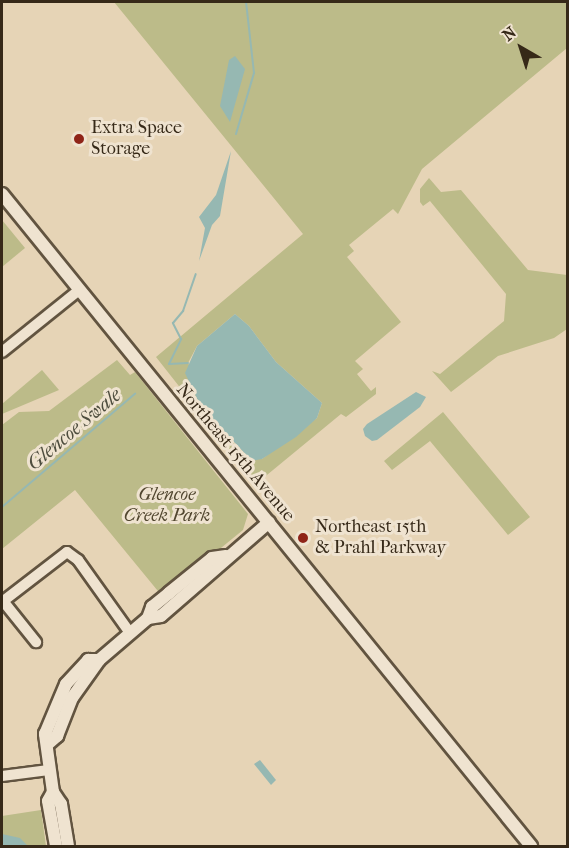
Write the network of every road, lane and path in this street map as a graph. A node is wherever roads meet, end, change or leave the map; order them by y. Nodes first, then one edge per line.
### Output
1 (2, 194) edge
2 (79, 290) junction
3 (2, 352) edge
4 (269, 522) junction
5 (2, 601) edge
6 (130, 633) junction
7 (36, 642) dead end
8 (49, 770) junction
9 (2, 776) edge
10 (53, 792) junction
11 (56, 846) edge
12 (68, 846) edge
13 (531, 846) edge

1 - 2 street, Northeast 15th Avenue
2 - 3 street
2 - 4 street, Northeast 15th Avenue
4 - 6 street
4 - 13 street, Northeast 15th Avenue
5 - 6 street
5 - 7 street
6 - 8 street
8 - 9 street
8 - 10 street
10 - 11 street
10 - 12 street

